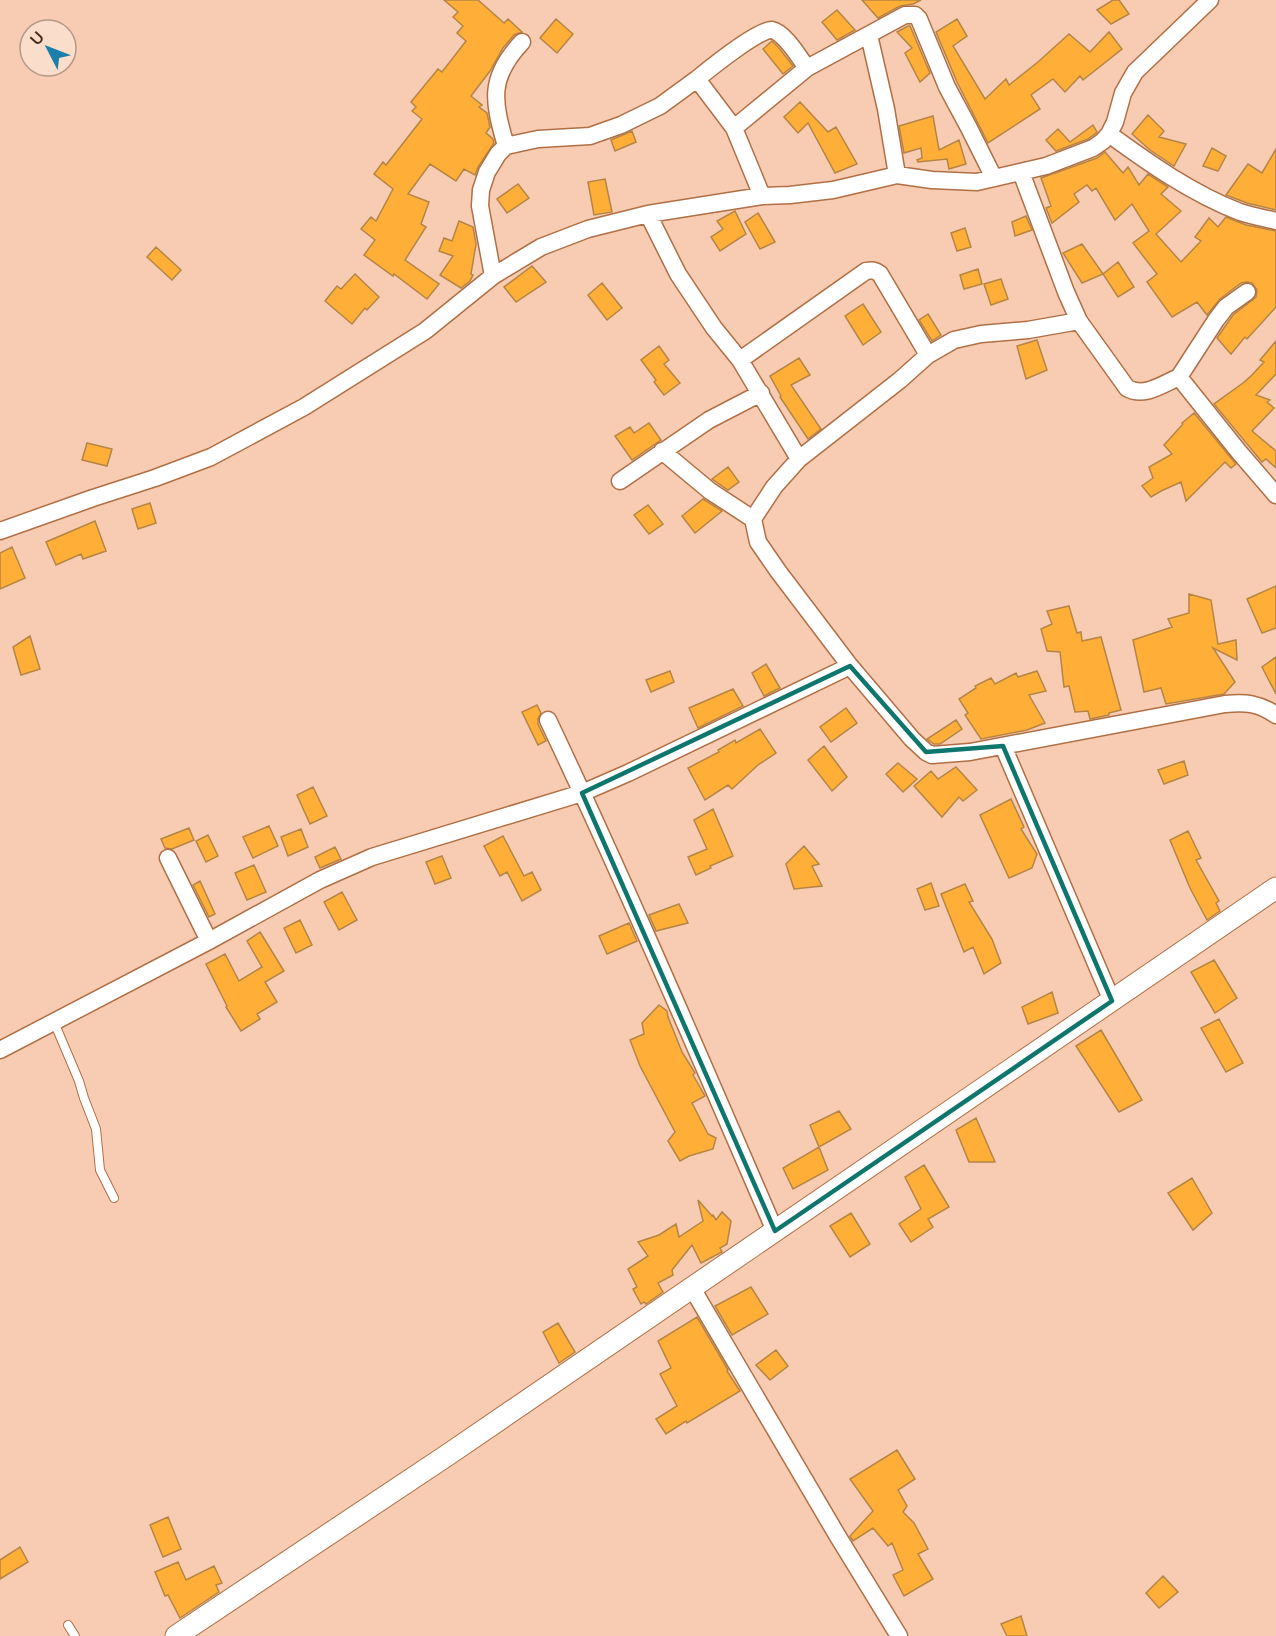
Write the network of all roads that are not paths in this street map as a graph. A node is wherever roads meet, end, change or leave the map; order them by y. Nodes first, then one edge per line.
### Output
1 (1210, 0) edge
2 (869, 35) junction
3 (522, 42) dead end
4 (807, 68) junction
5 (696, 79) junction
6 (734, 128) junction
7 (1109, 134) junction
8 (506, 146) junction
9 (1021, 172) junction
10 (897, 176) junction
11 (994, 178) junction
12 (762, 196) junction
13 (648, 214) junction
14 (1276, 221) edge
15 (493, 276) junction
16 (1247, 292) dead end
17 (1079, 321) junction
18 (928, 356) junction
19 (740, 360) junction
20 (1179, 377) junction
21 (760, 393) junction
22 (662, 451) junction
23 (799, 459) junction
24 (620, 481) dead end
25 (1276, 495) edge
26 (753, 519) junction
27 (0, 531) edge
28 (850, 666) junction
29 (1274, 711) edge
30 (548, 720) dead end
31 (1003, 746) junction
32 (582, 793) junction
33 (168, 858) dead end
34 (1276, 888) edge
35 (209, 941) junction
36 (1112, 1001) junction
37 (54, 1021) junction
38 (0, 1050) edge
39 (114, 1198) dead end
40 (775, 1231) junction
41 (692, 1288) junction
42 (68, 1625) dead end
43 (75, 1636) edge
44 (176, 1636) edge
45 (899, 1636) edge

1 - 7 street
2 - 4 street
2 - 10 street
2 - 11 street
3 - 8 street
4 - 5 street
4 - 6 street
5 - 6 street
5 - 8 street
6 - 12 street
7 - 9 street
7 - 14 street
8 - 15 street
9 - 11 street
9 - 17 street
10 - 11 street
10 - 12 street
12 - 13 street
13 - 15 street
13 - 19 street
15 - 27 street
16 - 20 street
17 - 18 street
17 - 20 street
18 - 19 street
18 - 23 street
19 - 21 street
20 - 25 street
21 - 22 street
21 - 23 street
22 - 24 street
22 - 26 street
23 - 26 street
26 - 28 street
28 - 31 street
28 - 32 street
29 - 31 street
30 - 32 street
31 - 36 street
32 - 35 street
32 - 40 street
33 - 35 street
34 - 36 street
35 - 37 street
36 - 40 street
37 - 38 street
37 - 39 lane
40 - 41 street
41 - 44 street
41 - 45 street
42 - 43 lane

